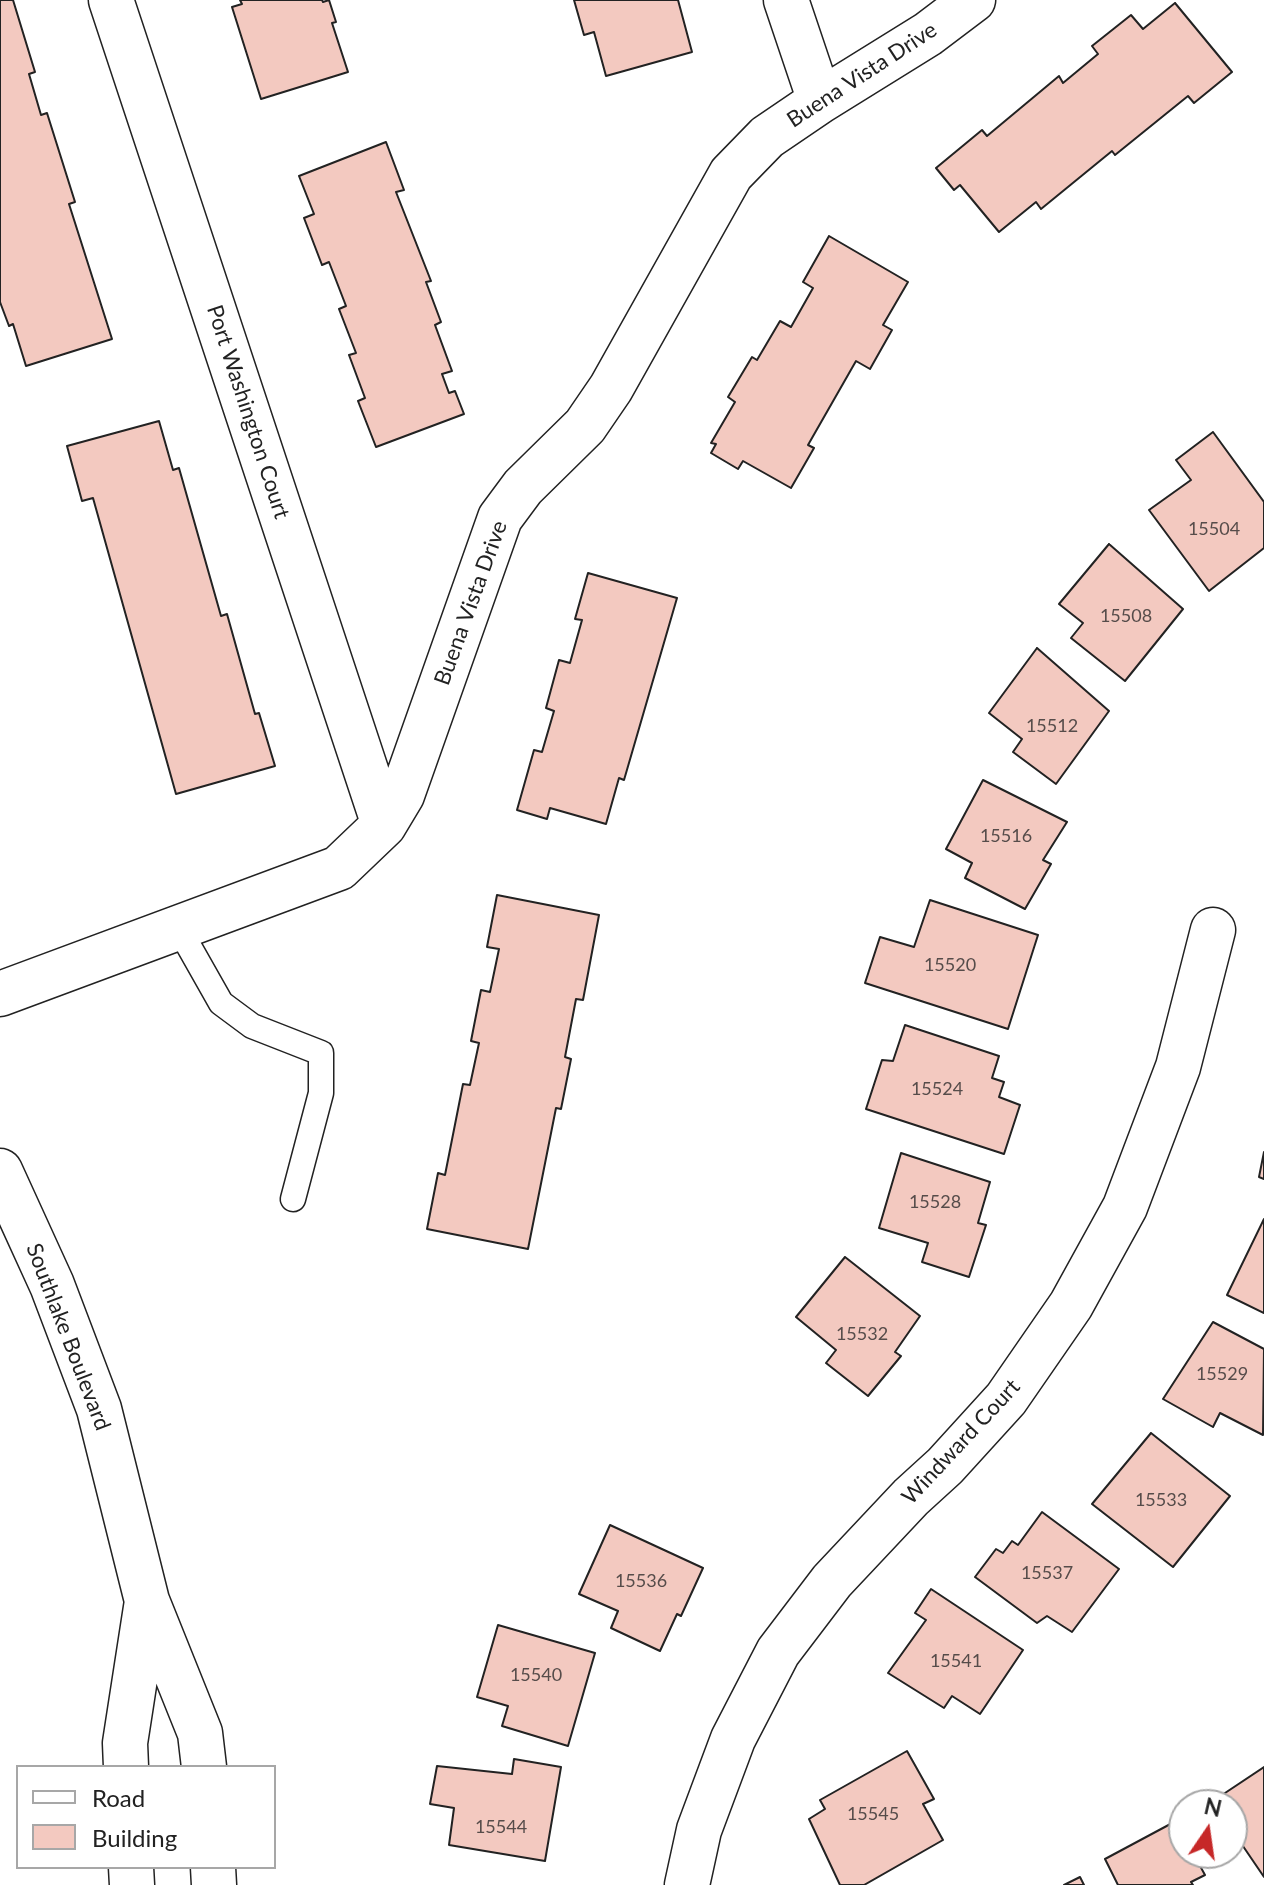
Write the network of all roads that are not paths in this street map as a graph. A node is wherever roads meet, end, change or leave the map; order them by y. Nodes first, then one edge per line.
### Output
1 (111, 0) edge
2 (786, 0) edge
3 (973, 0) edge
4 (820, 101) junction
5 (384, 825) junction
6 (178, 927) junction
7 (1213, 930) dead end
8 (0, 994) edge
9 (0, 1171) edge
10 (293, 1199) dead end
11 (147, 1601) junction
12 (126, 1765) edge
13 (204, 1765) edge
14 (687, 1885) edge

1 - 5 street, Port Washington Court
2 - 4 street
3 - 4 street, Buena Vista Drive
4 - 5 street, Buena Vista Drive
5 - 6 street, Buena Vista Drive
6 - 8 street, Buena Vista Drive
6 - 10 lane
7 - 14 street, Windward Court
9 - 11 street, Southlake Boulevard
11 - 12 street
11 - 13 street, Southlake Boulevard

